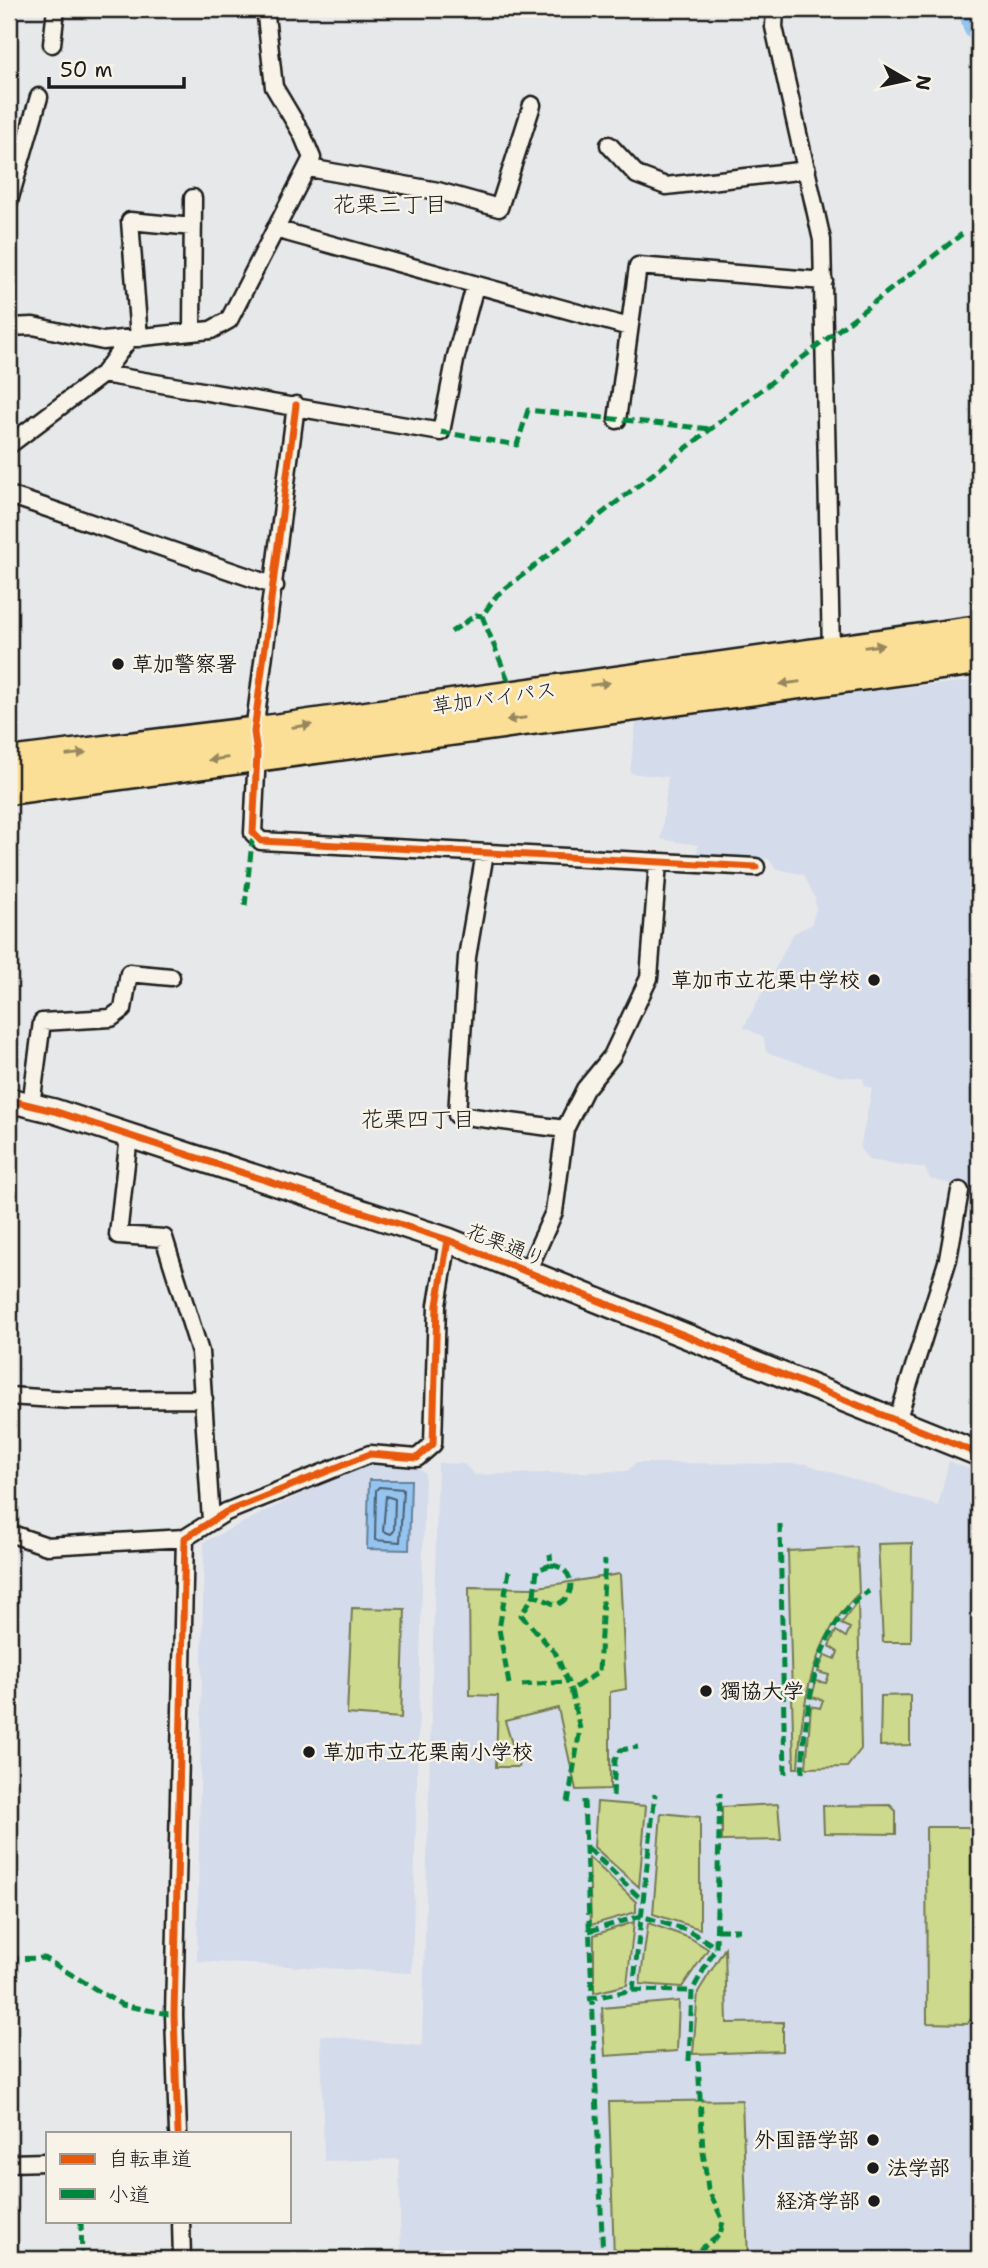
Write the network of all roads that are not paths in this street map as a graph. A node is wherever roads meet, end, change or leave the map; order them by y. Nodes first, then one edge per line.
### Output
1 (56, 9) edge
2 (269, 9) edge
3 (775, 9) edge
4 (52, 44) dead end
5 (39, 97) dead end
6 (533, 105) dead end
7 (609, 145) dead end
8 (309, 168) junction
9 (807, 170) junction
10 (193, 198) dead end
11 (9, 201) edge
12 (193, 227) junction
13 (275, 229) junction
14 (824, 281) junction
15 (475, 286) junction
16 (9, 327) edge
17 (629, 327) junction
18 (192, 332) junction
19 (134, 338) junction
20 (103, 374) junction
21 (296, 405) junction
22 (617, 420) dead end
23 (9, 445) edge
24 (9, 495) edge
25 (275, 586) junction
26 (979, 631) edge
27 (831, 651) junction
28 (979, 659) edge
29 (255, 743) junction
30 (9, 762) edge
31 (9, 789) edge
32 (485, 853) junction
33 (658, 863) junction
34 (755, 867) dead end
35 (171, 977) dead end
36 (9, 1100) edge
37 (31, 1105) junction
38 (565, 1129) junction
39 (129, 1136) junction
40 (960, 1191) dead end
41 (448, 1240) junction
42 (527, 1272) junction
43 (9, 1396) edge
44 (204, 1399) junction
45 (897, 1421) junction
46 (979, 1454) edge
47 (211, 1521) junction
48 (9, 1533) edge
49 (185, 1538) junction
50 (178, 2132) edge
51 (46, 2162) edge
52 (9, 2163) edge
53 (181, 2222) edge
54 (182, 2259) edge

1 - 4 street
2 - 8 street
3 - 9 street
5 - 11 street
6 - 8 street
7 - 9 street
8 - 13 street
9 - 14 street
10 - 12 street
12 - 18 street
12 - 19 street
13 - 15 street
13 - 18 street
14 - 17 street
14 - 27 street
15 - 17 street
15 - 21 street
16 - 19 street
17 - 22 street
18 - 19 street
19 - 20 street
20 - 21 street
20 - 23 street
21 - 25 street
24 - 25 street
25 - 29 street
27 -> 26 highway, 草加バイパス
29 -> 27 highway, 草加バイパス
28 -> 29 highway, 草加バイパス
30 -> 29 highway, 草加バイパス
29 -> 31 highway, 草加バイパス
29 - 32 street
32 - 33 street
32 - 38 street
33 - 34 street
33 - 38 street
35 - 37 street
36 - 37 street, 花栗通り
37 - 39 street, 花栗通り
38 - 42 street
39 - 41 street, 花栗通り
39 - 44 street
40 - 45 street
41 - 42 street, 花栗通り
41 - 47 street
42 - 45 street, 花栗通り
43 - 44 street
44 - 47 street
45 - 46 street, 花栗通り
47 - 49 street
48 - 49 street
49 - 50 street
51 - 52 street
53 - 54 street

